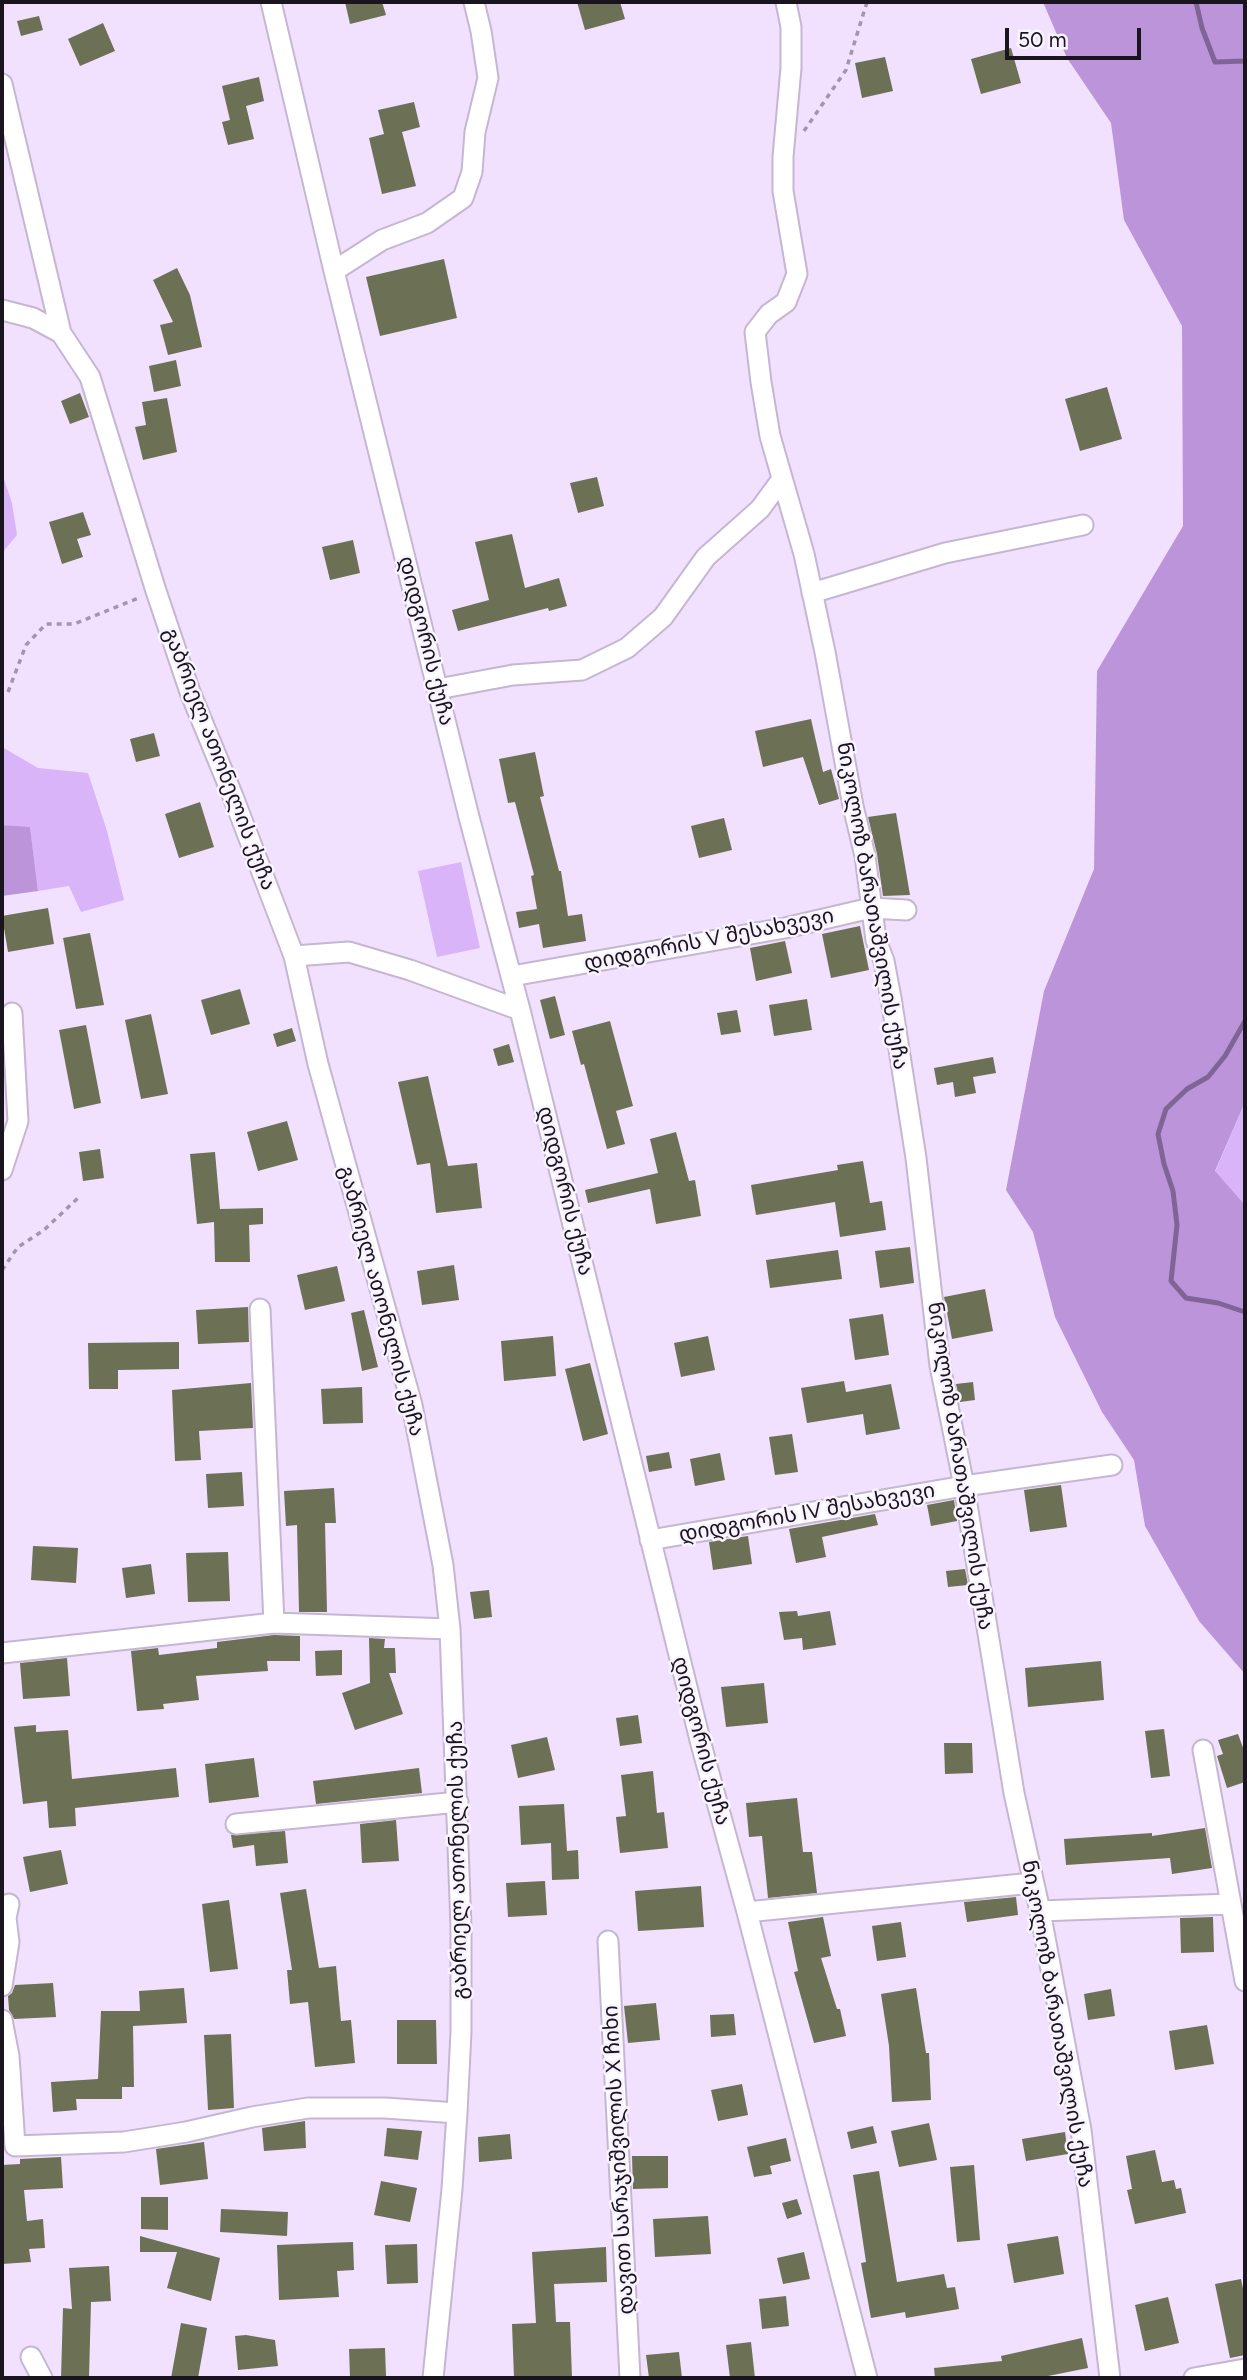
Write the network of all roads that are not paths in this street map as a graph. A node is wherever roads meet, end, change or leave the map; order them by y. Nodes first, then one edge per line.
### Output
1 (271, 2) edge
2 (474, 2) edge
3 (786, 2) edge
4 (2, 84) edge
5 (334, 271) junction
6 (2, 310) edge
7 (61, 333) junction
8 (782, 479) junction
9 (1083, 525) dead end
10 (812, 593) junction
11 (438, 689) junction
12 (871, 908) junction
13 (906, 910) dead end
14 (294, 956) junction
15 (512, 976) junction
16 (520, 1010) junction
17 (12, 1013) dead end
18 (2, 1170) edge
19 (261, 1309) dead end
20 (1112, 1465) dead end
21 (964, 1486) junction
22 (650, 1539) junction
23 (274, 1623) junction
24 (450, 1629) junction
25 (2, 1653) edge
26 (1203, 1750) dead end
27 (458, 1802) junction
28 (236, 1824) dead end
29 (1032, 1883) junction
30 (1231, 1903) junction
31 (9, 1904) dead end
32 (1040, 1911) junction
33 (747, 1912) junction
34 (608, 1941) dead end
35 (1245, 1981) edge
36 (2, 1986) edge
37 (2, 2020) edge
38 (457, 2113) junction
39 (31, 2357) dead end
40 (1245, 2369) edge
41 (42, 2378) edge
42 (433, 2378) edge
43 (630, 2378) edge
44 (867, 2378) edge
45 (1110, 2378) edge
46 (1194, 2378) edge

1 - 5 street, დიდგორის ქუჩა
2 - 5 street
3 - 8 street, ნიკოლოზ ბარათაშვილის ქუჩა
4 - 7 street
5 - 11 street, დიდგორის ქუჩა
6 - 7 street, გაბრიელ ათონელის ქუჩა
7 - 14 street, გაბრიელ ათონელის ქუჩა
8 - 10 street, ნიკოლოზ ბარათაშვილის ქუჩა
8 - 11 street
9 - 10 street
10 - 12 street, ნიკოლოზ ბარათაშვილის ქუჩა
11 - 15 street, დიდგორის ქუჩა
12 - 13 street, დიდგორის V შესახვევი
12 - 15 street, დიდგორის V შესახვევი
12 - 21 street, ნიკოლოზ ბარათაშვილის ქუჩა
14 - 16 street
14 - 24 street, გაბრიელ ათონელის ქუჩა
15 - 16 street, დიდგორის ქუჩა
16 - 22 street, დიდგორის ქუჩა
17 - 18 street
19 - 23 street
20 - 21 street, დიდგორის IV შესახვევი
21 - 22 street, დიდგორის IV შესახვევი
21 - 29 street, ნიკოლოზ ბარათაშვილის ქუჩა
22 - 33 street, დიდგორის ქუჩა
23 - 24 street
23 - 25 street
24 - 27 street, გაბრიელ ათონელის ქუჩა
26 - 30 street
27 - 28 street
27 - 38 street, გაბრიელ ათონელის ქუჩა
29 - 32 street, ნიკოლოზ ბარათაშვილის ქუჩა
29 - 33 street
30 - 32 street
30 - 35 street
31 - 36 street
32 - 45 street, ნიკოლოზ ბარათაშვილის ქუჩა
33 - 44 street, დიდგორის ქუჩა
34 - 43 street, დავით სარაჯიშვილის X ჩიხი
37 - 38 street
38 - 42 street, გაბრიელ ათონელის ქუჩა
39 - 41 street
40 - 46 street

